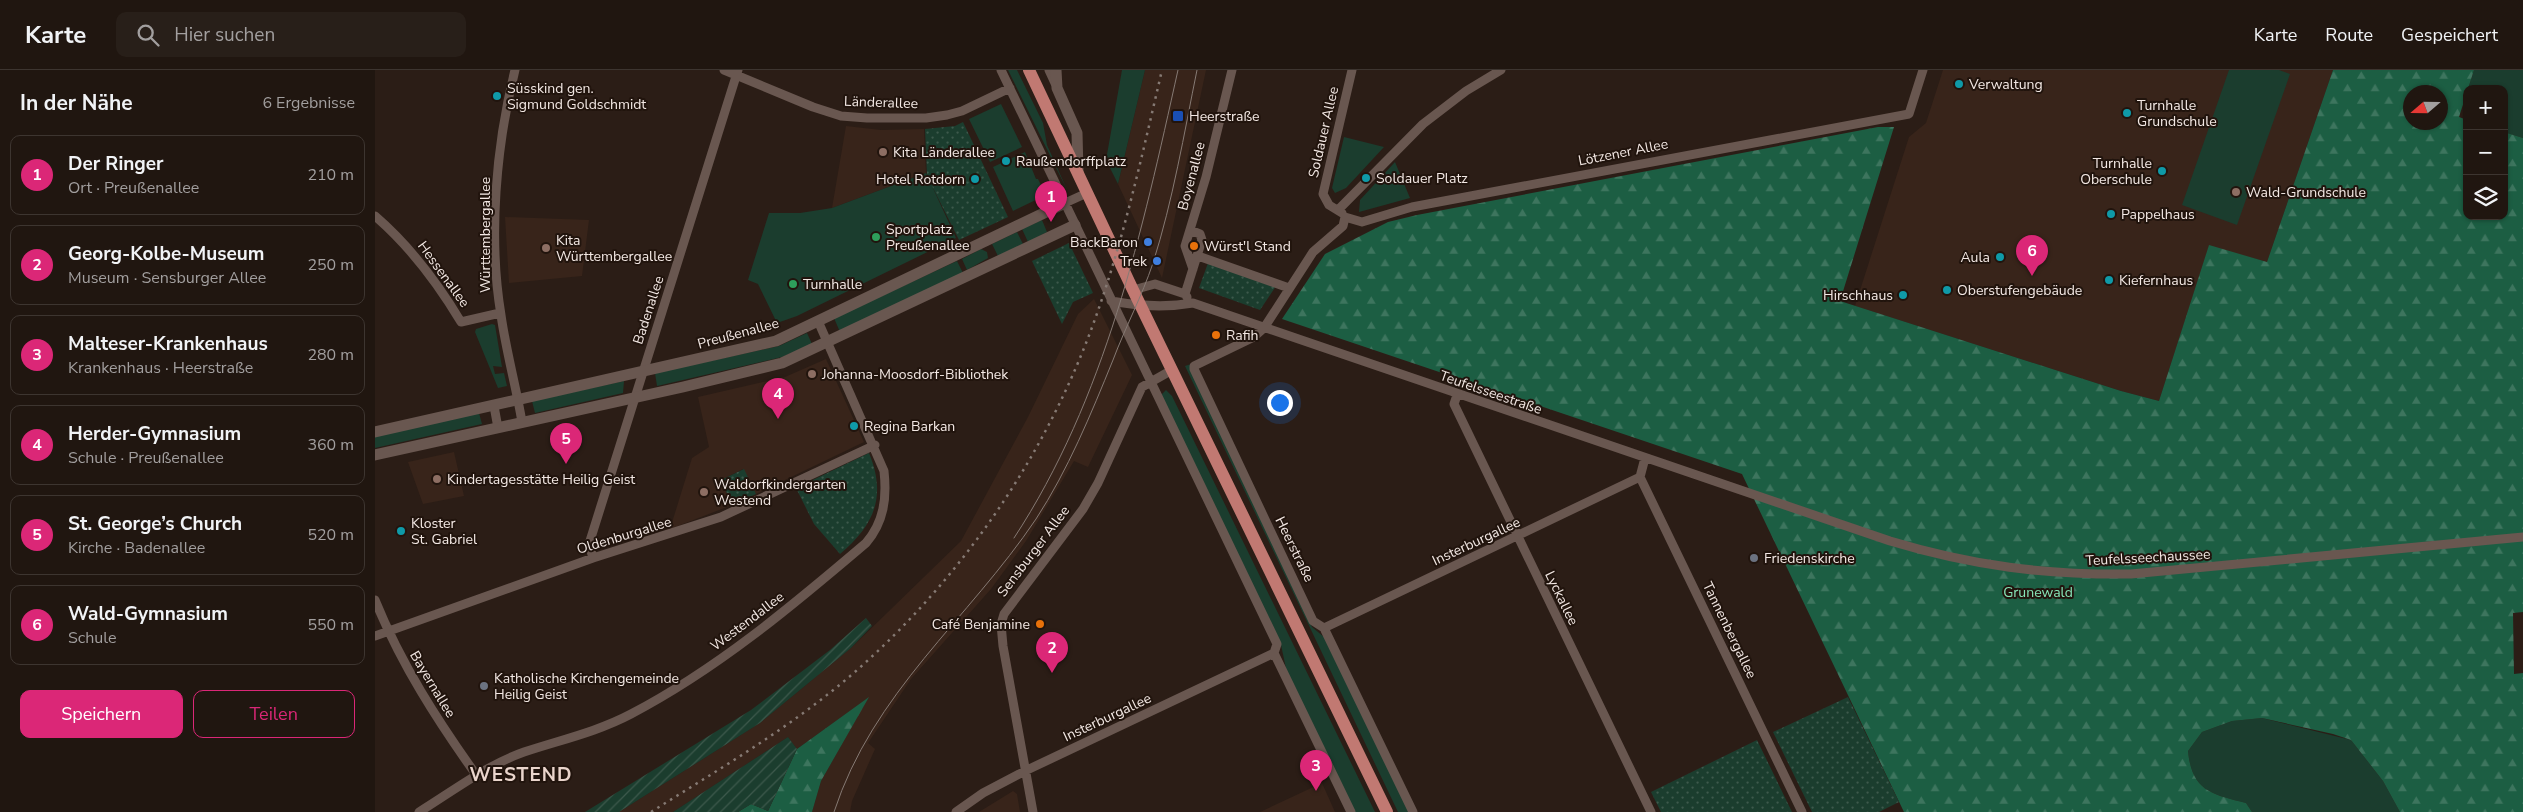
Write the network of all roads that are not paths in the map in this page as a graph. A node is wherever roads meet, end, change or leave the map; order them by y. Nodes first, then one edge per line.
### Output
1 (515, 70) edge
2 (724, 70) edge
3 (1029, 70) edge
4 (1049, 70) edge
5 (1056, 70) edge
6 (1232, 70) edge
7 (1352, 70) edge
8 (1501, 70) edge
9 (1923, 70) edge
10 (1002, 71) edge
11 (738, 73) edge
12 (1010, 88) junction
13 (1057, 88) junction
14 (1078, 172) junction
15 (1087, 193) junction
16 (1065, 203) junction
17 (1341, 214) junction
18 (375, 216) edge
19 (1075, 226) junction
20 (1190, 230) junction
21 (1198, 256) junction
22 (1193, 269) junction
23 (1289, 288) junction
24 (1133, 290) junction
25 (1185, 294) junction
26 (1111, 301) junction
27 (1193, 303) junction
28 (1146, 306) junction
29 (500, 313) junction
30 (819, 321) junction
31 (1264, 328) junction
32 (828, 343) junction
33 (1172, 370) junction
34 (643, 371) junction
35 (1151, 382) junction
36 (1457, 395) junction
37 (635, 398) junction
38 (518, 400) junction
39 (494, 406) junction
40 (522, 422) junction
41 (498, 428) junction
42 (375, 432) edge
43 (875, 444) junction
44 (375, 455) edge
45 (1645, 458) junction
46 (1640, 477) junction
47 (1781, 505) joint
48 (1517, 537) junction
49 (2523, 537) edge
50 (593, 558) junction
51 (375, 600) edge
52 (1324, 628) junction
53 (388, 632) junction
54 (375, 636) edge
55 (1274, 653) junction
56 (1025, 772) junction
57 (477, 776) junction
58 (419, 812) edge
59 (956, 812) edge
60 (1033, 812) edge
61 (1351, 812) edge
62 (1387, 812) edge
63 (1413, 812) edge
64 (1651, 812) edge
65 (1802, 812) edge

1 - 29 street, Württembergallee
2 - 11 street, Länderallee
3 - 14 main road
4 - 13 street
5 - 13 street
6 - 20 street, Boyenallee
7 - 17 street, Soldauer Allee
8 - 17 street
9 - 17 street, Lötzener Allee
10 - 12 street
11 - 12 street, Länderallee
11 - 34 street, Badenallee
12 - 16 street
13 - 14 street
14 - 15 main road
15 - 16 street, Preußenallee
15 - 24 main road
16 - 19 street
16 - 30 street, Preußenallee
17 - 23 street
18 - 29 street, Hessenallee
19 - 26 street
19 - 32 street
20 - 21 street, Boyenallee
20 - 22 street, Boyenallee
21 - 22 street, Boyenallee
21 - 23 street
22 - 25 street, Boyenallee
23 - 31 street
24 - 25 street, Teufelsseestraße
24 - 28 main road
25 - 27 street, Teufelsseestraße
26 - 28 street, Teufelsseestraße
26 - 35 street
27 - 28 street, Teufelsseestraße
27 - 31 street, Teufelsseestraße
28 - 33 main road
29 - 38 street, Württembergallee
30 - 32 street, Westendallee
30 - 34 street, Preußenallee
31 - 36 street, Teufelsseestraße
31 - 52 street, Heerstraße
32 - 37 street
32 - 43 street, Westendallee
33 - 35 street
33 - 62 main road
34 - 37 street, Badenallee
34 - 38 street, Preußenallee
35 - 55 street
35 - 56 street, Sensburger Allee
36 - 45 street, Teufelsseestraße
36 - 48 street, Lyckallee
37 - 40 street
37 - 50 street, Badenallee
38 - 39 street, Preußenallee
38 - 40 street
39 - 41 street
39 - 42 street, Preußenallee
40 - 41 street
41 - 44 street
43 - 50 street, Oldenburgallee
43 - 57 street, Westendallee
45 - 46 street
45 - 47 street, Teufelsseestraße
46 - 48 street, Insterburgallee
46 - 65 street, Tannenbergallee
47 - 49 street, Teufelsseechaussee
48 - 52 street, Insterburgallee
48 - 64 street, Lyckallee
50 - 53 street, Oldenburgallee
51 - 53 street, Bayernallee
52 - 63 street, Heerstraße
53 - 54 street, Oldenburgallee
53 - 57 street, Bayernallee
55 - 56 street, Insterburgallee
55 - 61 street
56 - 59 street, Insterburgallee
56 - 60 street, Sensburger Allee
57 - 58 street, Westendallee

